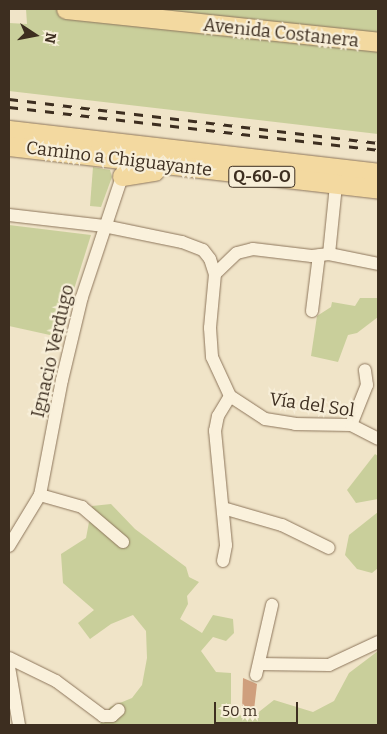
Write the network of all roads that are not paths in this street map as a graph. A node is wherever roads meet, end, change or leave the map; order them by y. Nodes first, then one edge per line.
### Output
1 (66, 9) edge
2 (378, 42) edge
3 (9, 130) edge
4 (108, 141) junction
5 (147, 145) junction
6 (9, 146) edge
7 (124, 169) junction
8 (378, 173) edge
9 (336, 185) junction
10 (378, 189) edge
11 (9, 215) edge
12 (104, 226) junction
13 (324, 254) junction
14 (378, 264) edge
15 (215, 274) junction
16 (312, 311) dead end
17 (365, 370) dead end
18 (230, 396) junction
19 (351, 426) junction
20 (378, 440) edge
21 (40, 494) junction
22 (223, 508) junction
23 (124, 542) dead end
24 (9, 546) edge
25 (330, 548) dead end
26 (223, 560) dead end
27 (272, 605) dead end
28 (378, 642) edge
29 (9, 658) edge
30 (9, 668) edge
31 (119, 710) dead end
32 (19, 725) edge

1 - 2 main road, Avenida Costanera
3 - 4 main road, Camino a Chiguayante / Q-60-O
4 - 5 main road, Camino a Chiguayante / Q-60-O
4 - 7 main road
5 - 7 main road
5 - 8 main road, Camino a Chiguayante / Q-60-O
6 - 7 main road, Camino a Chiguayante / Q-60-O
7 - 9 main road, Camino a Chiguayante / Q-60-O
7 - 12 street, Ignacio Verdugo
9 - 10 main road, Camino a Chiguayante / Q-60-O
9 - 13 street
11 - 12 street
12 - 15 street
12 - 21 street, Ignacio Verdugo
13 - 14 street
13 - 15 street
13 - 16 street
15 - 18 street, Vía del Sol
17 - 19 street
18 - 19 street, Vía del Sol
18 - 22 street
19 - 20 street, Vía del Sol
21 - 23 street
21 - 24 street, Ignacio Verdugo
22 - 25 street
22 - 26 street
27 - 28 street
29 - 31 street
30 - 32 street

